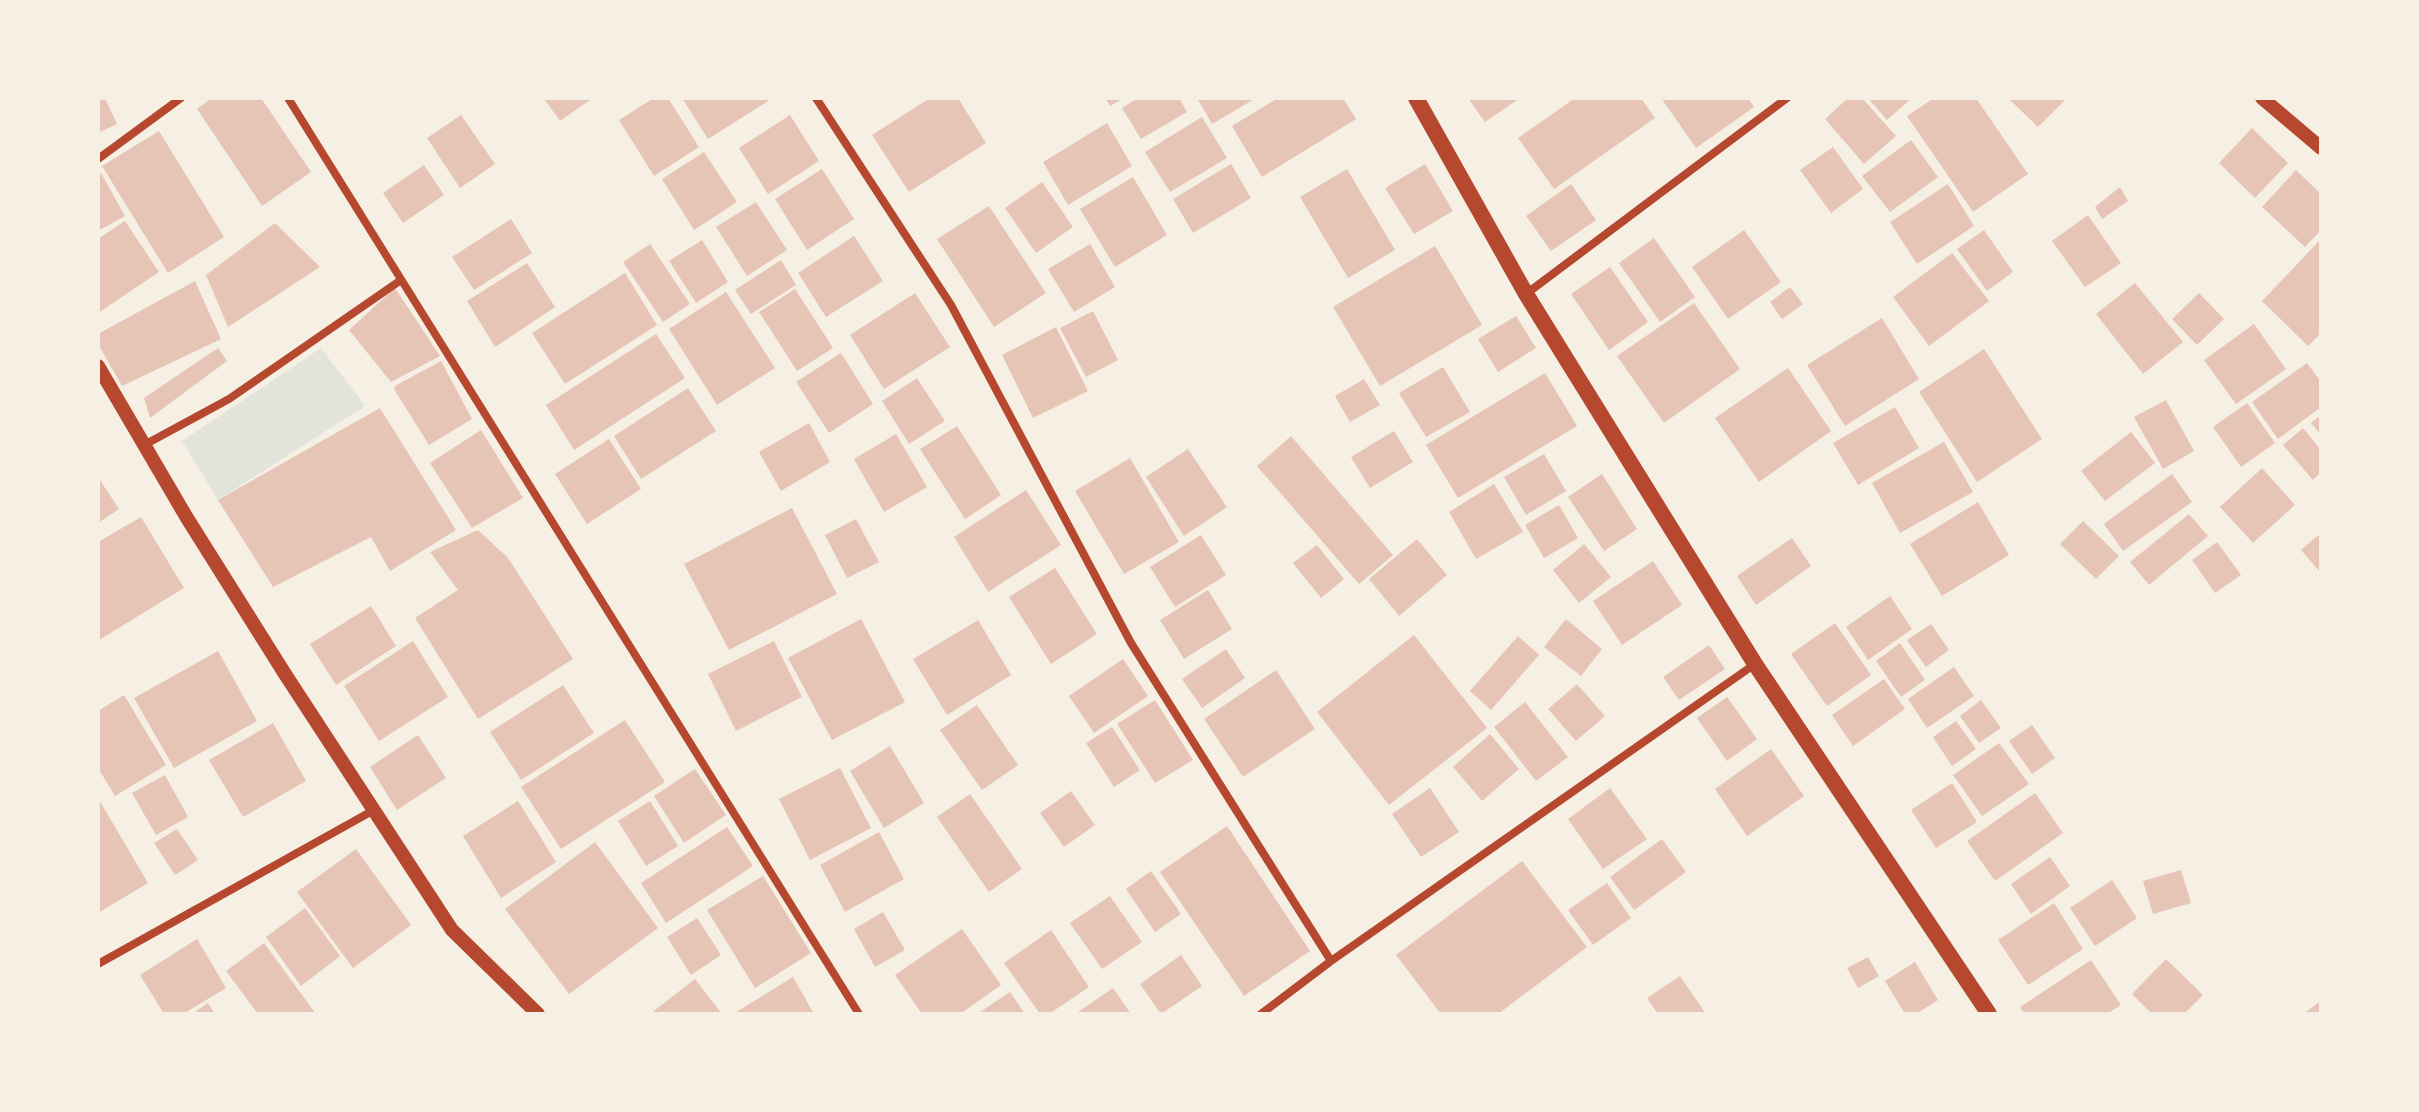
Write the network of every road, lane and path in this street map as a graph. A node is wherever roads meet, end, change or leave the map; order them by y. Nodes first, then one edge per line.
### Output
1 (181, 98) edge
2 (288, 98) edge
3 (816, 98) edge
4 (1416, 98) edge
5 (1787, 98) edge
6 (2262, 98) edge
7 (2321, 148) edge
8 (98, 159) edge
9 (401, 280) junction
10 (1526, 294) junction
11 (98, 366) edge
12 (146, 444) junction
13 (1755, 664) junction
14 (374, 810) junction
15 (1331, 961) junction
16 (98, 964) edge
17 (538, 1014) edge
18 (859, 1014) edge
19 (1261, 1014) edge
20 (1989, 1014) edge

1 - 8 street
2 - 9 street
3 - 15 street
4 - 10 main road
5 - 10 street
6 - 7 street
9 - 12 street
9 - 18 street
10 - 13 main road
11 - 12 street
12 - 14 street
13 - 15 street
13 - 20 main road
14 - 16 street
14 - 17 street
15 - 19 street

